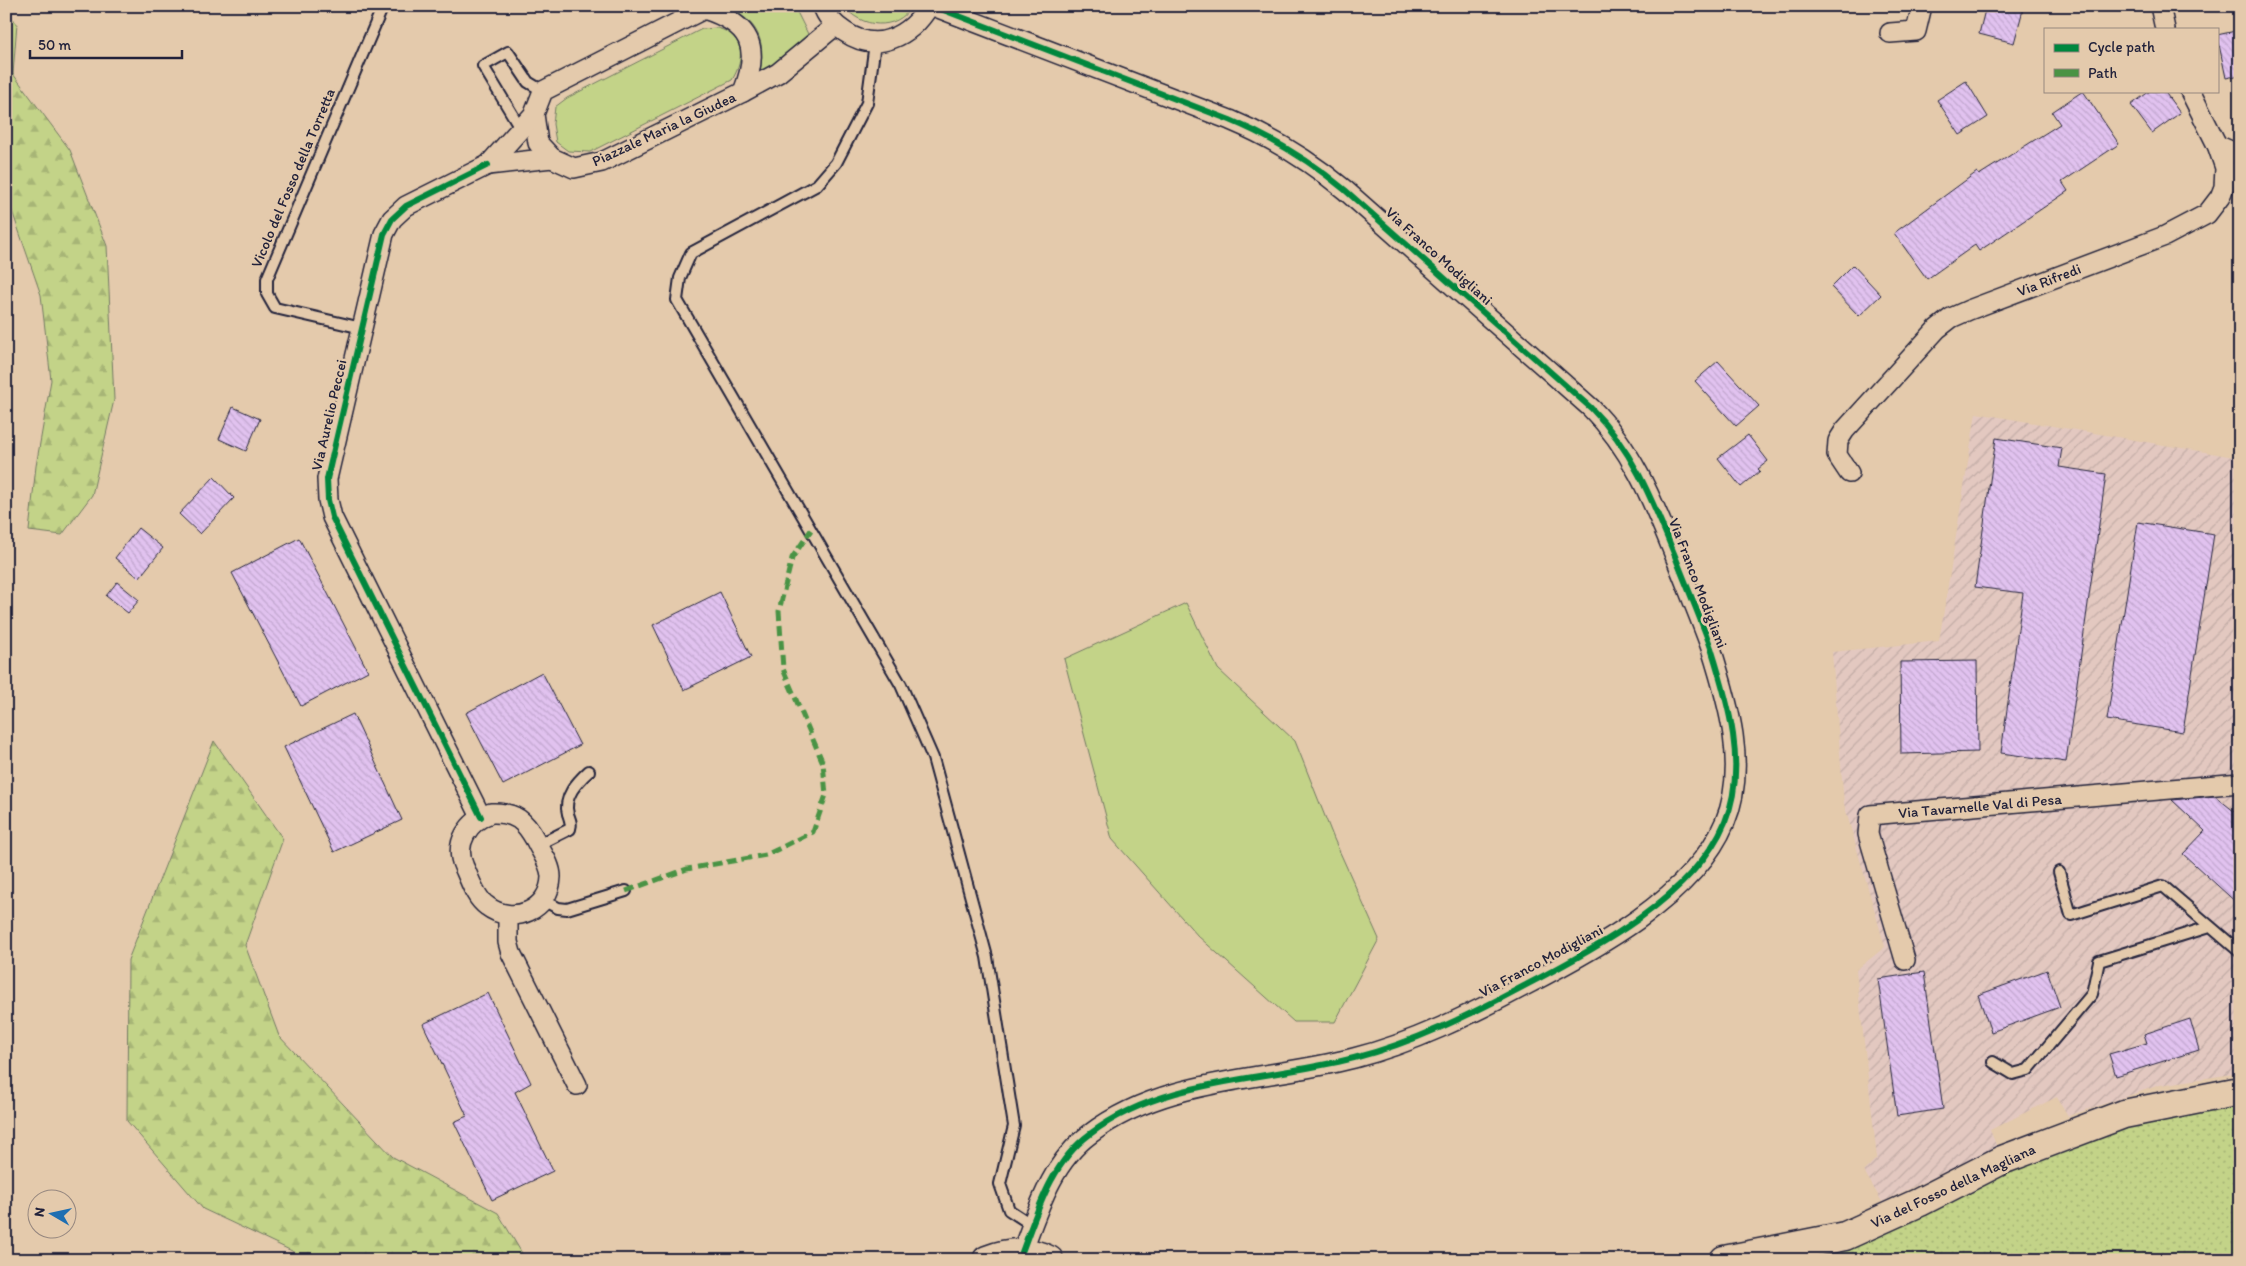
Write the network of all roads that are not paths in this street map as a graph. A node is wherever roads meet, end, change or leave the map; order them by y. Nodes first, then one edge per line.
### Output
1 (383, 6) edge
2 (823, 6) edge
3 (931, 6) edge
4 (1922, 6) edge
5 (2160, 6) edge
6 (699, 9) edge
7 (835, 26) junction
8 (2165, 28) edge
9 (1890, 33) dead end
10 (875, 43) junction
11 (543, 91) junction
12 (743, 92) junction
13 (2190, 92) edge
14 (534, 114) junction
15 (521, 129) junction
16 (2217, 145) junction
17 (2240, 155) edge
18 (552, 158) junction
19 (488, 165) junction
20 (362, 328) junction
21 (1849, 473) dead end
22 (589, 771) dead end
23 (2240, 783) edge
24 (481, 817) junction
25 (538, 845) junction
26 (2059, 872) dead end
27 (626, 891) dead end
28 (543, 900) junction
29 (508, 915) junction
30 (2209, 927) junction
31 (2240, 952) edge
32 (1905, 960) dead end
33 (1993, 1062) dead end
34 (577, 1085) dead end
35 (2240, 1091) edge
36 (1032, 1225) junction
37 (1022, 1252) junction
38 (987, 1260) edge
39 (1049, 1260) edge
40 (1724, 1260) edge

1 - 20 lane, Vicolo del Fosso della Torretta
2 - 7 street
3 - 10 street
3 - 36 street, Via Franco Modigliani
4 - 9 street
5 - 8 street
6 - 11 street, Piazzale Maria la Giudea
6 - 12 street, Piazzale Maria la Giudea
7 - 10 street
7 - 12 street
10 - 36 lane
11 - 14 street, Piazzale Maria la Giudea
11 - 15 lane
12 - 18 street, Piazzale Maria la Giudea
13 - 16 street, Via Rifredi
14 - 15 street, Via Aurelio Peccei
14 - 18 street, Piazzale Maria la Giudea
15 - 19 street, Via Aurelio Peccei
16 - 17 street
16 - 21 street, Via Rifredi
18 - 19 street, Via Aurelio Peccei
19 - 20 street, Via Aurelio Peccei
20 - 24 street, Via Aurelio Peccei
22 - 25 lane
23 - 32 street, Via Tavarnelle Val di Pesa
24 - 25 street
24 - 29 street
25 - 28 street
26 - 30 lane
27 - 28 lane
28 - 29 street
29 - 34 street
30 - 31 lane
30 - 33 lane
35 - 40 street, Via del Fosso della Magliana
36 - 37 street, Via Franco Modigliani
37 - 38 street
37 - 39 street

